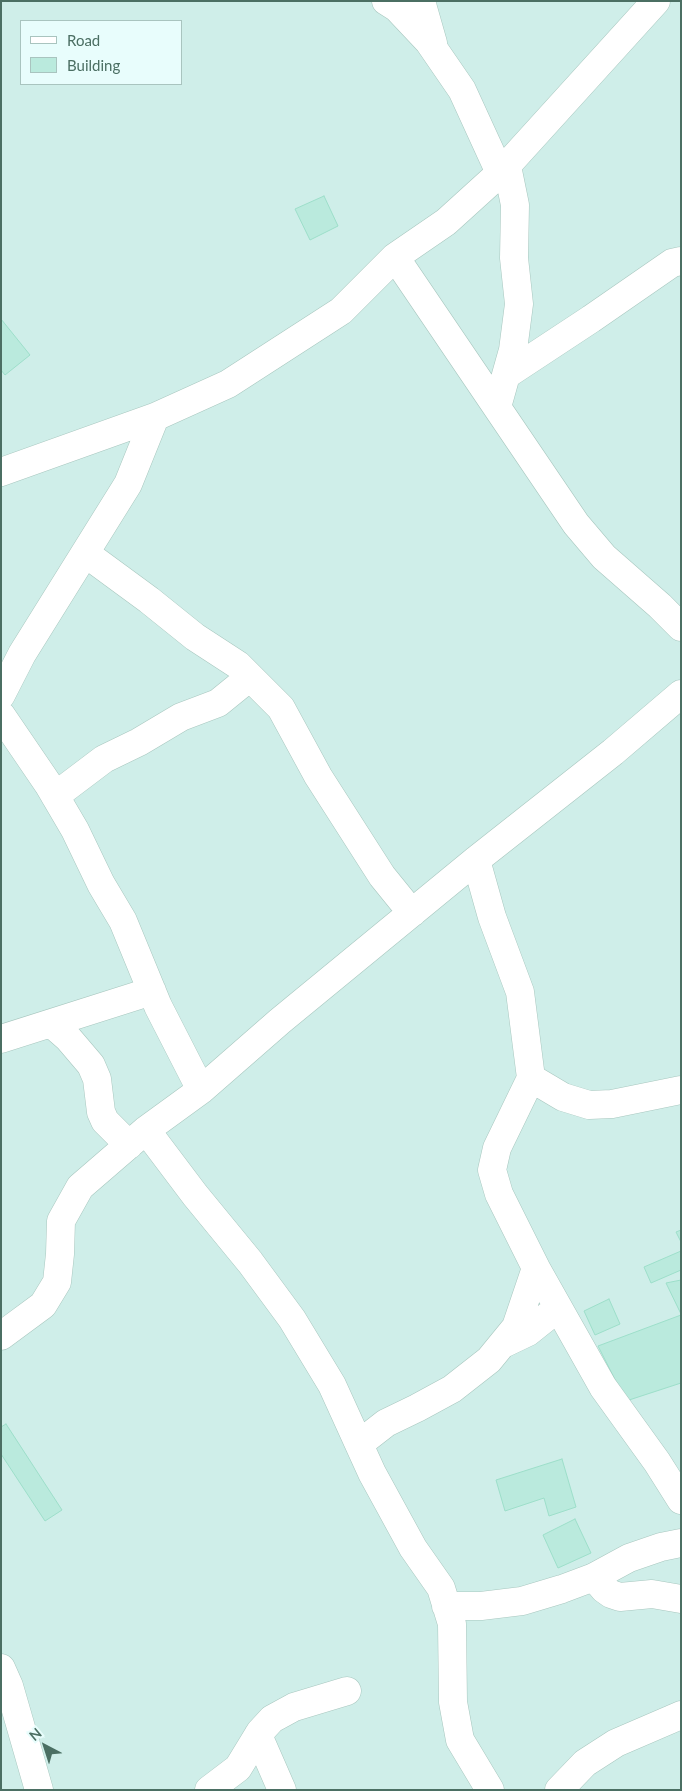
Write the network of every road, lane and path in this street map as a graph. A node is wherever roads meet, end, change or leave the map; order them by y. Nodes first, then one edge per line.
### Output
1 (386, 1) edge
2 (421, 1) edge
3 (656, 1) edge
4 (436, 51) junction
5 (504, 169) junction
6 (394, 257) junction
7 (681, 261) edge
8 (506, 375) junction
9 (497, 407) junction
10 (155, 417) junction
11 (1, 472) edge
12 (85, 553) junction
13 (681, 627) edge
14 (250, 677) junction
15 (3, 684) edge
16 (681, 694) edge
17 (1, 716) edge
18 (55, 796) junction
19 (476, 860) junction
20 (412, 913) junction
21 (152, 991) junction
22 (52, 1024) junction
23 (1, 1039) edge
24 (531, 1078) junction
25 (201, 1090) junction
26 (681, 1090) edge
27 (138, 1138) junction
28 (536, 1268) junction
29 (558, 1308) junction
30 (1, 1336) edge
31 (501, 1345) junction
32 (359, 1444) junction
33 (681, 1500) edge
34 (681, 1543) edge
35 (594, 1577) junction
36 (681, 1599) edge
37 (446, 1606) junction
38 (1, 1668) edge
39 (347, 1691) dead end
40 (681, 1715) edge
41 (258, 1735) junction
42 (39, 1790) edge
43 (209, 1790) edge
44 (282, 1790) edge
45 (490, 1790) edge
46 (559, 1790) edge

1 - 4 street
2 - 4 street
3 - 5 street
4 - 5 street
5 - 6 street
5 - 8 street
6 - 9 street
6 - 10 street
7 - 8 street
8 - 9 street
9 - 13 street
10 - 11 street
10 - 12 street
12 - 14 street
12 - 15 street
14 - 18 street
14 - 20 street
16 - 19 street
17 - 18 street
18 - 21 street
19 - 20 street
19 - 24 street
20 - 25 street
21 - 22 street
21 - 25 street
22 - 23 street
22 - 27 street
24 - 26 street
24 - 28 street
25 - 27 street
27 - 30 street
27 - 32 street
28 - 29 street
28 - 31 street
29 - 31 street
29 - 33 street
31 - 32 street
32 - 37 street
34 - 35 street
35 - 36 street
35 - 37 street
37 - 45 street
38 - 42 street
39 - 41 street
40 - 46 street
41 - 43 street
41 - 44 street

